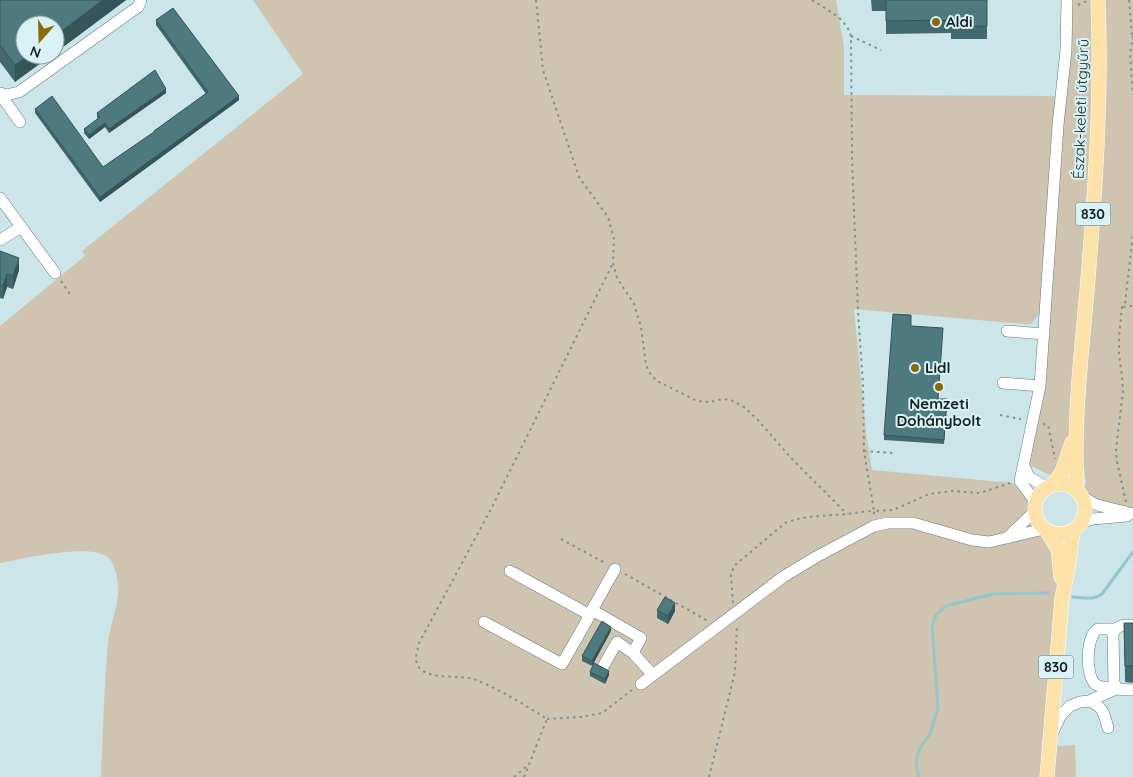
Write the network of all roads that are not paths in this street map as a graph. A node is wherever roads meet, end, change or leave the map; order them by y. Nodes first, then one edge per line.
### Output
1 (141, 0) edge
2 (1066, 0) edge
3 (1098, 0) edge
4 (0, 93) edge
5 (20, 122) dead end
6 (0, 198) edge
7 (21, 227) junction
8 (0, 240) edge
9 (55, 273) road end
10 (1007, 331) dead end
11 (1044, 334) junction
12 (1003, 384) dead end
13 (1040, 386) junction
14 (1075, 428) junction
15 (1024, 466) junction
16 (1050, 486) junction
17 (1079, 493) junction
18 (1035, 507) junction
19 (1131, 514) edge
20 (1078, 526) junction
21 (1046, 530) junction
22 (1006, 539) junction
23 (615, 568) road end
24 (510, 571) dead end
25 (1062, 598) junction
26 (591, 612) junction
27 (484, 622) dead end
28 (1133, 625) edge
29 (1114, 629) junction
30 (634, 653) junction
31 (604, 665) dead end
32 (653, 675) junction
33 (641, 684) road end
34 (1117, 688) junction
35 (1133, 690) edge
36 (1089, 701) junction
37 (1108, 728) dead end
38 (1051, 736) junction
39 (1047, 777) edge

1 - 4 street
2 - 11 street
3 - 14 main road, Észak-keleti útgyűrű / 830
4 - 5 street
6 - 7 street
7 - 8 street
7 - 9 street
10 - 11 street
11 - 13 street
12 - 13 street
13 - 15 street
14 - 16 main road, Észak-keleti útgyűrű / 830
14 - 17 main road, Észak-keleti útgyűrű / 830
15 - 16 street
15 - 18 street
16 - 17 main road
16 - 18 main road, 830
17 - 19 street
17 - 20 main road, 830
18 - 21 main road, 830
18 - 22 street
19 - 20 street
20 - 21 main road
20 - 25 main road, 830
21 - 22 street
21 - 25 main road, 830
22 - 32 street
23 - 26 street
24 - 26 street
25 - 38 main road, 830
26 - 27 street
26 - 30 street
28 - 29 street
29 - 34 street
29 - 34 street
30 - 31 street
30 - 32 street
32 - 33 street
34 - 35 street
34 - 36 street
36 - 37 street
36 - 38 street
38 - 39 main road, 830

